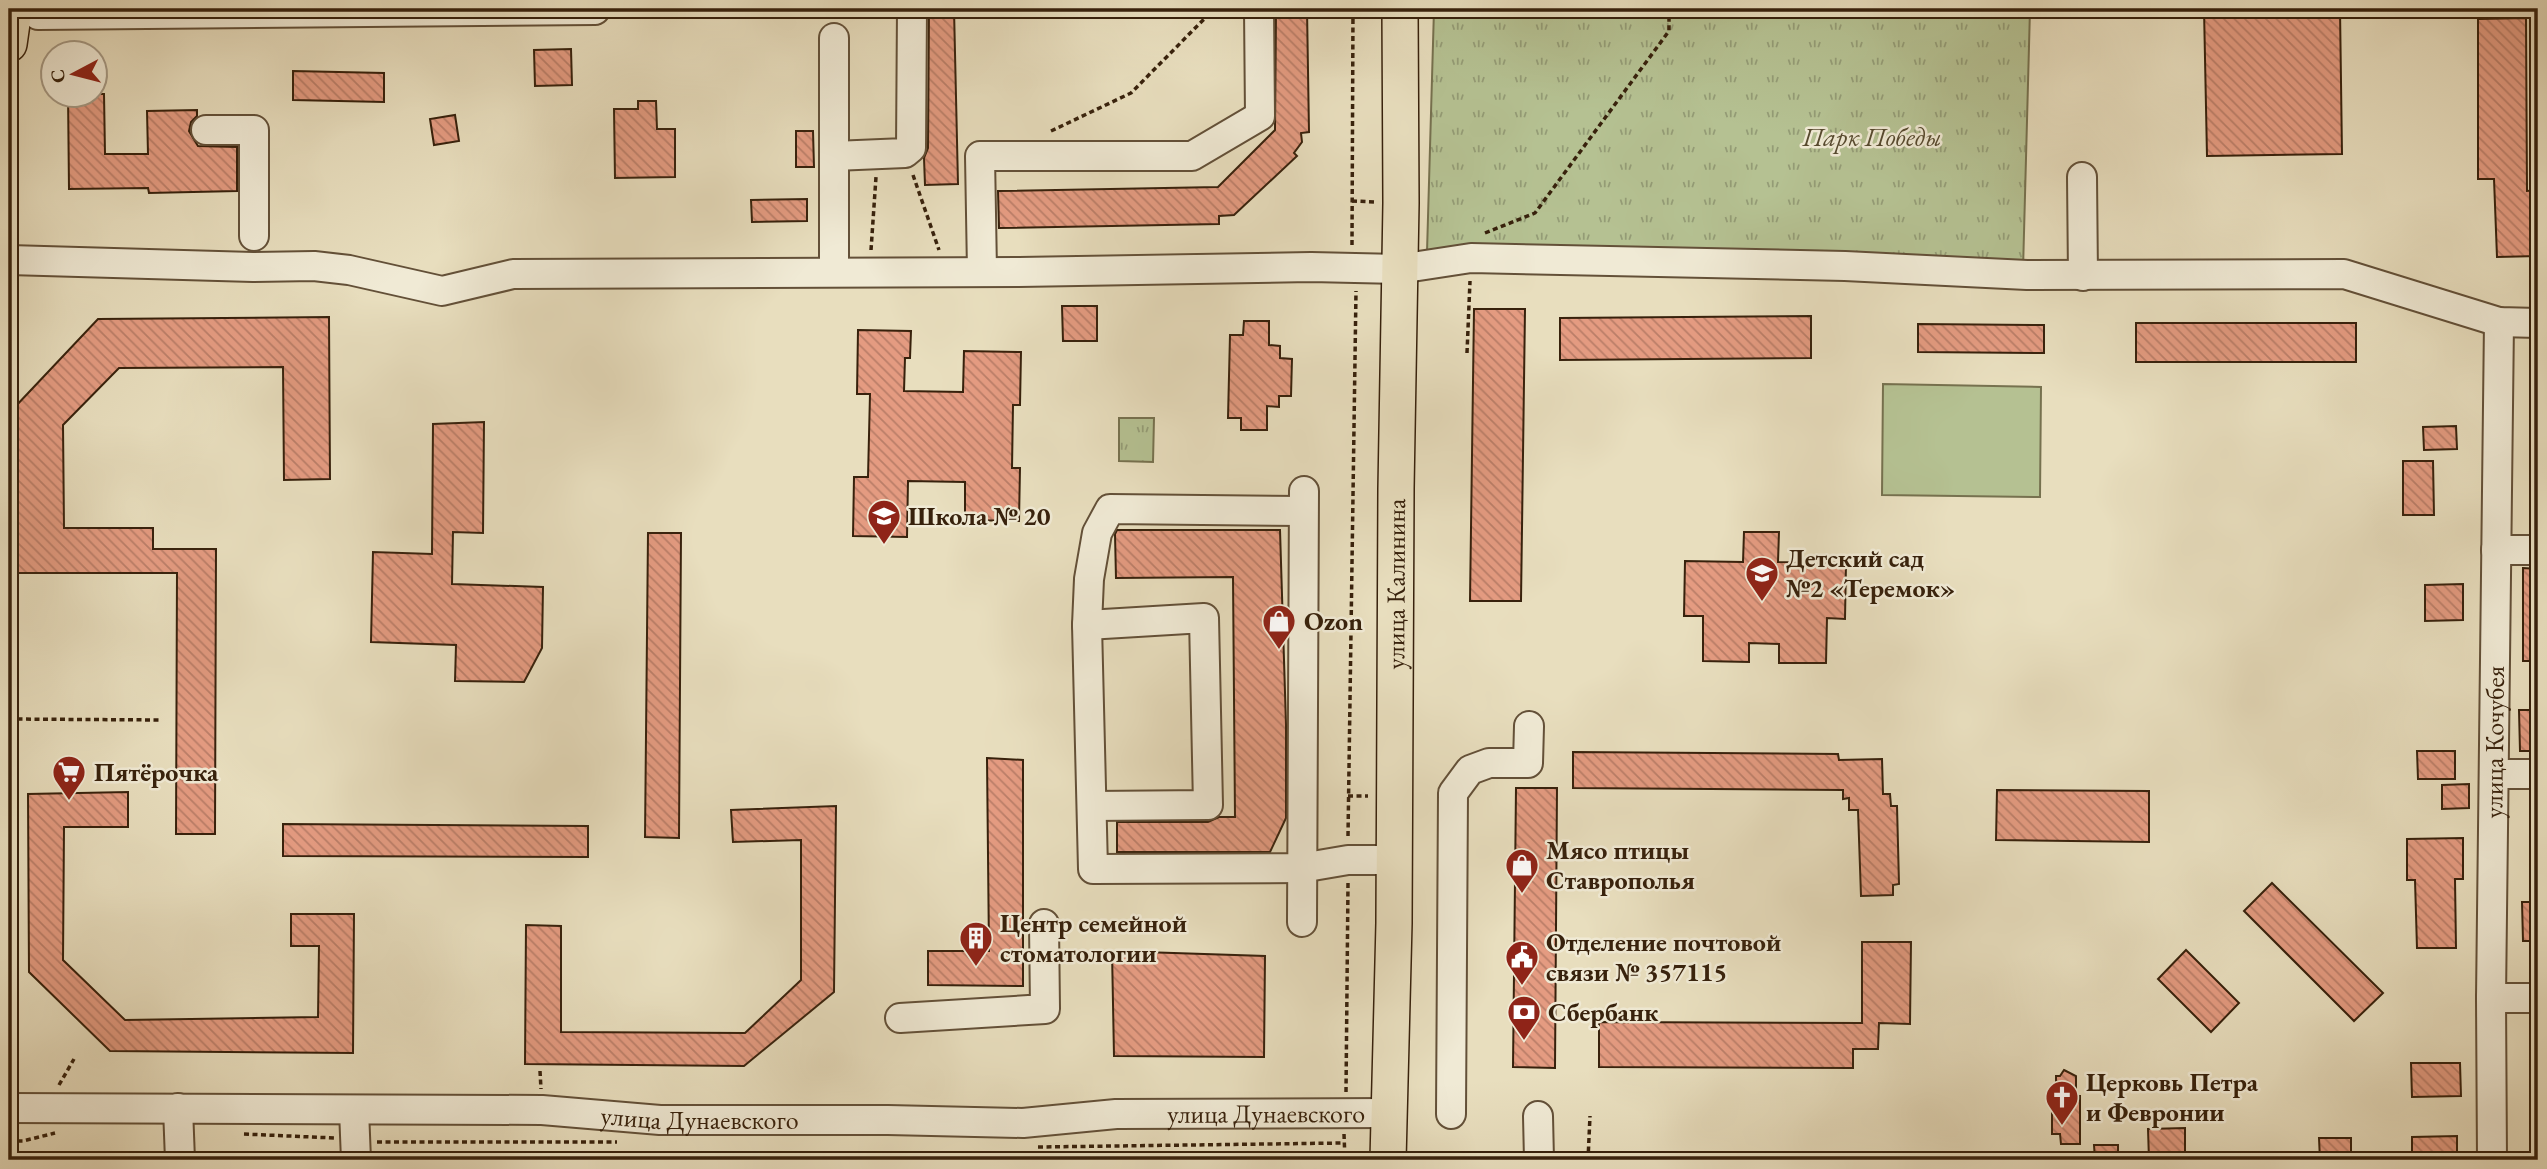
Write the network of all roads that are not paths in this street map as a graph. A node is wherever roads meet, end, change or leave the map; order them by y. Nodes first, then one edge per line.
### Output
1 (14, 9) edge
2 (32, 9) edge
3 (912, 9) edge
4 (1259, 9) edge
5 (1400, 9) edge
6 (594, 10) edge
7 (834, 38) dead end
8 (9, 44) edge
9 (206, 130) dead end
10 (834, 156) junction
11 (2082, 177) dead end
12 (254, 236) dead end
13 (9, 260) edge
14 (1399, 269) junction
15 (982, 271) junction
16 (834, 272) junction
17 (2083, 276) junction
18 (2499, 322) junction
19 (2538, 323) edge
20 (2496, 550) junction
21 (2538, 550) edge
22 (1087, 625) junction
23 (1529, 726) dead end
24 (2495, 774) junction
25 (2538, 774) edge
26 (1093, 806) junction
27 (1394, 860) junction
28 (1301, 868) junction
29 (1302, 922) dead end
30 (1044, 923) dead end
31 (2491, 998) junction
32 (2538, 998) edge
33 (900, 1018) dead end
34 (9, 1108) edge
35 (178, 1108) junction
36 (354, 1111) junction
37 (1389, 1113) junction
38 (1451, 1114) dead end
39 (1538, 1116) dead end
40 (180, 1160) edge
41 (356, 1160) edge
42 (1388, 1160) edge
43 (1539, 1160) edge
44 (2492, 1160) edge

1 - 8 main road
2 - 6 street
3 - 10 street
4 - 15 street
5 - 14 main road, улица Калинина
7 - 10 street
9 - 12 street
10 - 16 street
11 - 17 street
13 - 16 street
14 - 15 street
14 - 17 street
14 - 27 main road, улица Калинина
15 - 16 street
17 - 18 street
18 - 19 street
18 - 20 street, улица Кочубея
20 - 21 street
20 - 24 street, улица Кочубея
22 - 26 street
22 - 26 street
22 - 28 street
23 - 38 street
24 - 25 street
24 - 31 street, улица Кочубея
26 - 28 street
27 - 28 street
27 - 37 main road, улица Калинина
28 - 29 street
30 - 33 street
31 - 32 street
31 - 44 street, улица Кочубея
34 - 35 street, улица Дунаевского
35 - 36 street, улица Дунаевского
35 - 40 street
36 - 37 street, улица Дунаевского
36 - 41 street
37 - 42 main road, улица Калинина
39 - 43 street

